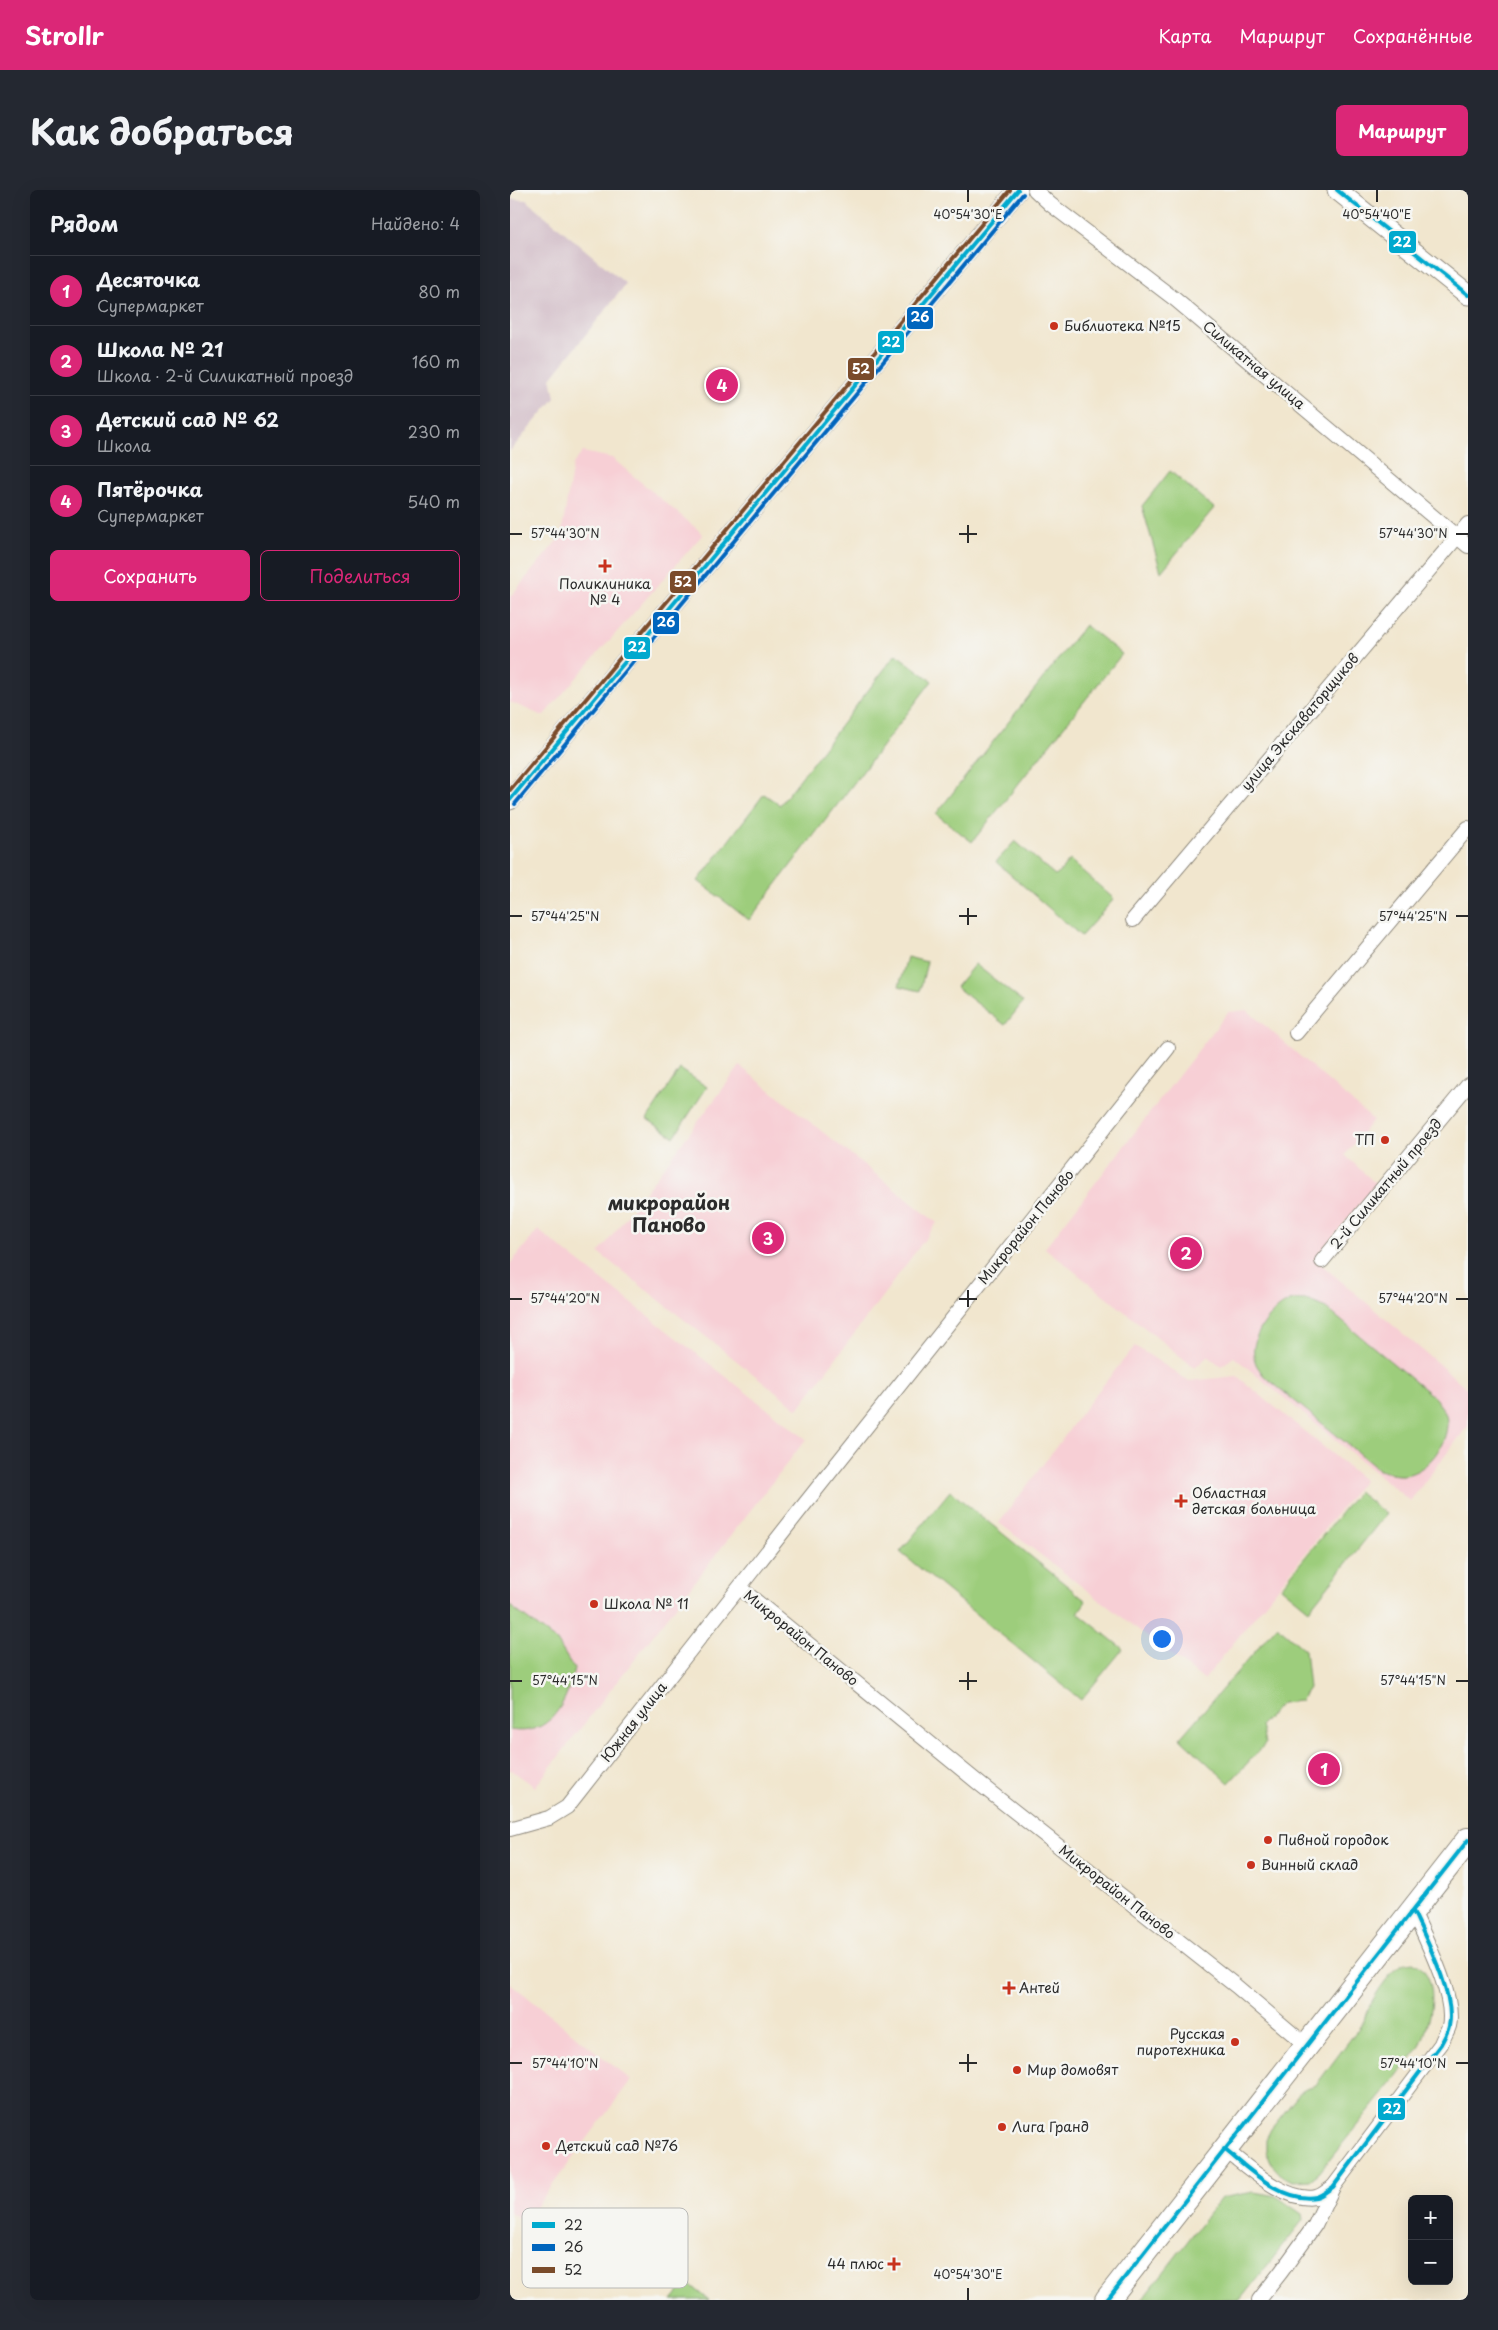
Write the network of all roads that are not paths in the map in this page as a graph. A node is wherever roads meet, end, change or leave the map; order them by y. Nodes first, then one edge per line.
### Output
1 (1018, 190) edge
2 (1035, 190) edge
3 (1337, 190) edge
4 (1468, 295) edge
5 (1468, 524) edge
6 (1457, 536) junction
7 (1468, 546) edge
8 (510, 800) edge
9 (1468, 828) edge
10 (1133, 920) dead end
11 (1296, 1033) dead end
12 (1168, 1048) dead end
13 (1468, 1085) edge
14 (1322, 1261) dead end
15 (740, 1588) junction
16 (510, 1829) edge
17 (1468, 1840) edge
18 (1414, 1911) junction
19 (1307, 2046) junction
20 (1224, 2149) junction
21 (1333, 2187) junction
22 (1107, 2300) edge
23 (1258, 2300) edge

1 - 8 street
2 - 6 street, Силикатная улица
3 - 4 street
5 - 6 street, улица Экскаваторщиков
6 - 7 street, Силикатная улица
6 - 10 street, улица Экскаваторщиков
9 - 11 street
12 - 15 street, Микрорайон Паново
13 - 14 street, 2-й Силикатный проезд
15 - 16 street, Южная улица
15 - 19 street, Микрорайон Паново
17 - 18 highway
18 - 19 highway
18 - 21 street
19 - 20 highway
20 - 21 street
20 - 22 highway
21 - 23 street

